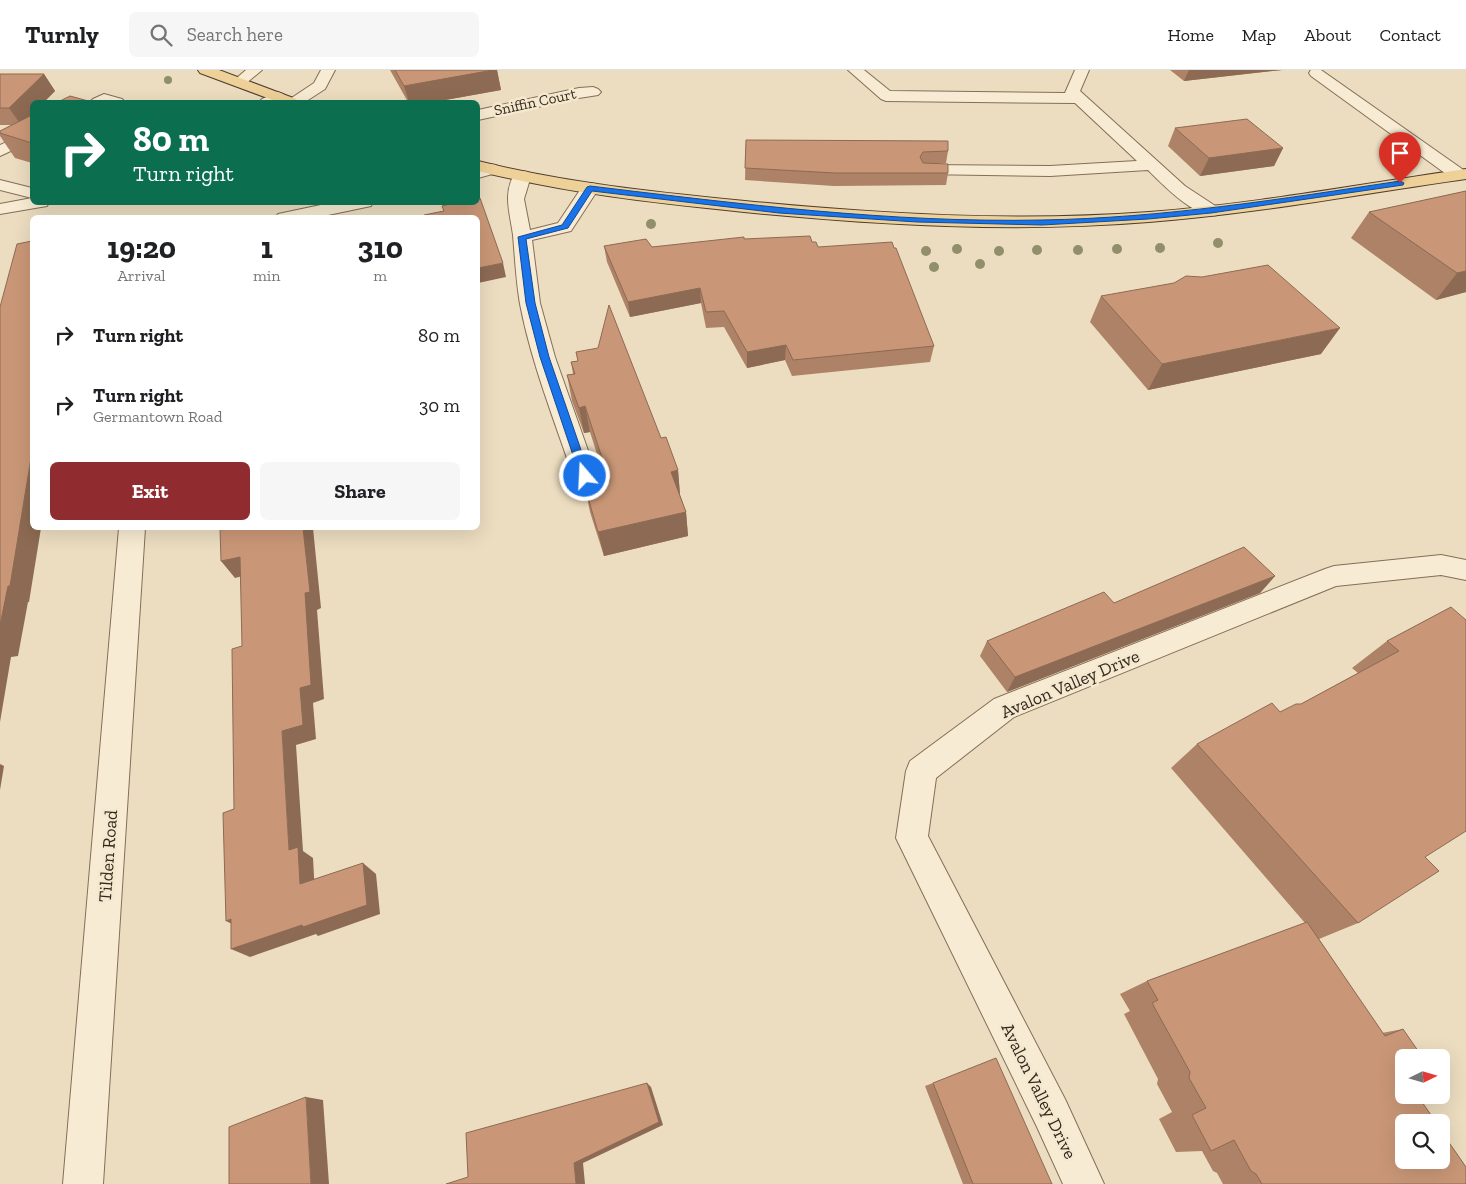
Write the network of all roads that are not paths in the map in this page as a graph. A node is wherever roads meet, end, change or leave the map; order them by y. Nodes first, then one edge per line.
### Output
1 (205, 70) edge
2 (256, 70) edge
3 (328, 70) edge
4 (855, 70) edge
5 (1082, 70) edge
6 (1316, 73) dead end
7 (239, 82) junction
8 (593, 92) dead end
9 (1079, 98) junction
10 (277, 100) edge
11 (298, 100) edge
12 (480, 115) edge
13 (30, 136) edge
14 (0, 151) edge
15 (1152, 166) junction
16 (482, 170) edge
17 (927, 170) edge
18 (1462, 174) edge
19 (522, 176) junction
20 (0, 185) edge
21 (590, 188) junction
22 (30, 192) edge
23 (30, 204) edge
24 (350, 205) edge
25 (0, 209) edge
26 (1211, 211) junction
27 (299, 215) edge
28 (522, 237) junction
29 (585, 476) dead end
30 (132, 530) edge
31 (1466, 570) edge
32 (83, 1184) edge
33 (1084, 1184) edge

1 - 7 main road
2 - 7 street
3 - 11 street
4 - 9 street
5 - 9 street
6 - 18 street
7 - 10 main road
8 - 12 street, Sniffin Court
9 - 15 street
13 - 14 street
15 - 17 street
15 - 26 street
16 - 19 main road
18 - 26 main road
19 - 21 main road
19 - 28 street
20 - 22 street
21 - 26 main road
21 - 28 street
23 - 25 street
24 - 27 street
28 - 29 street
30 - 32 street, Tilden Road
31 - 33 street, Avalon Valley Drive

